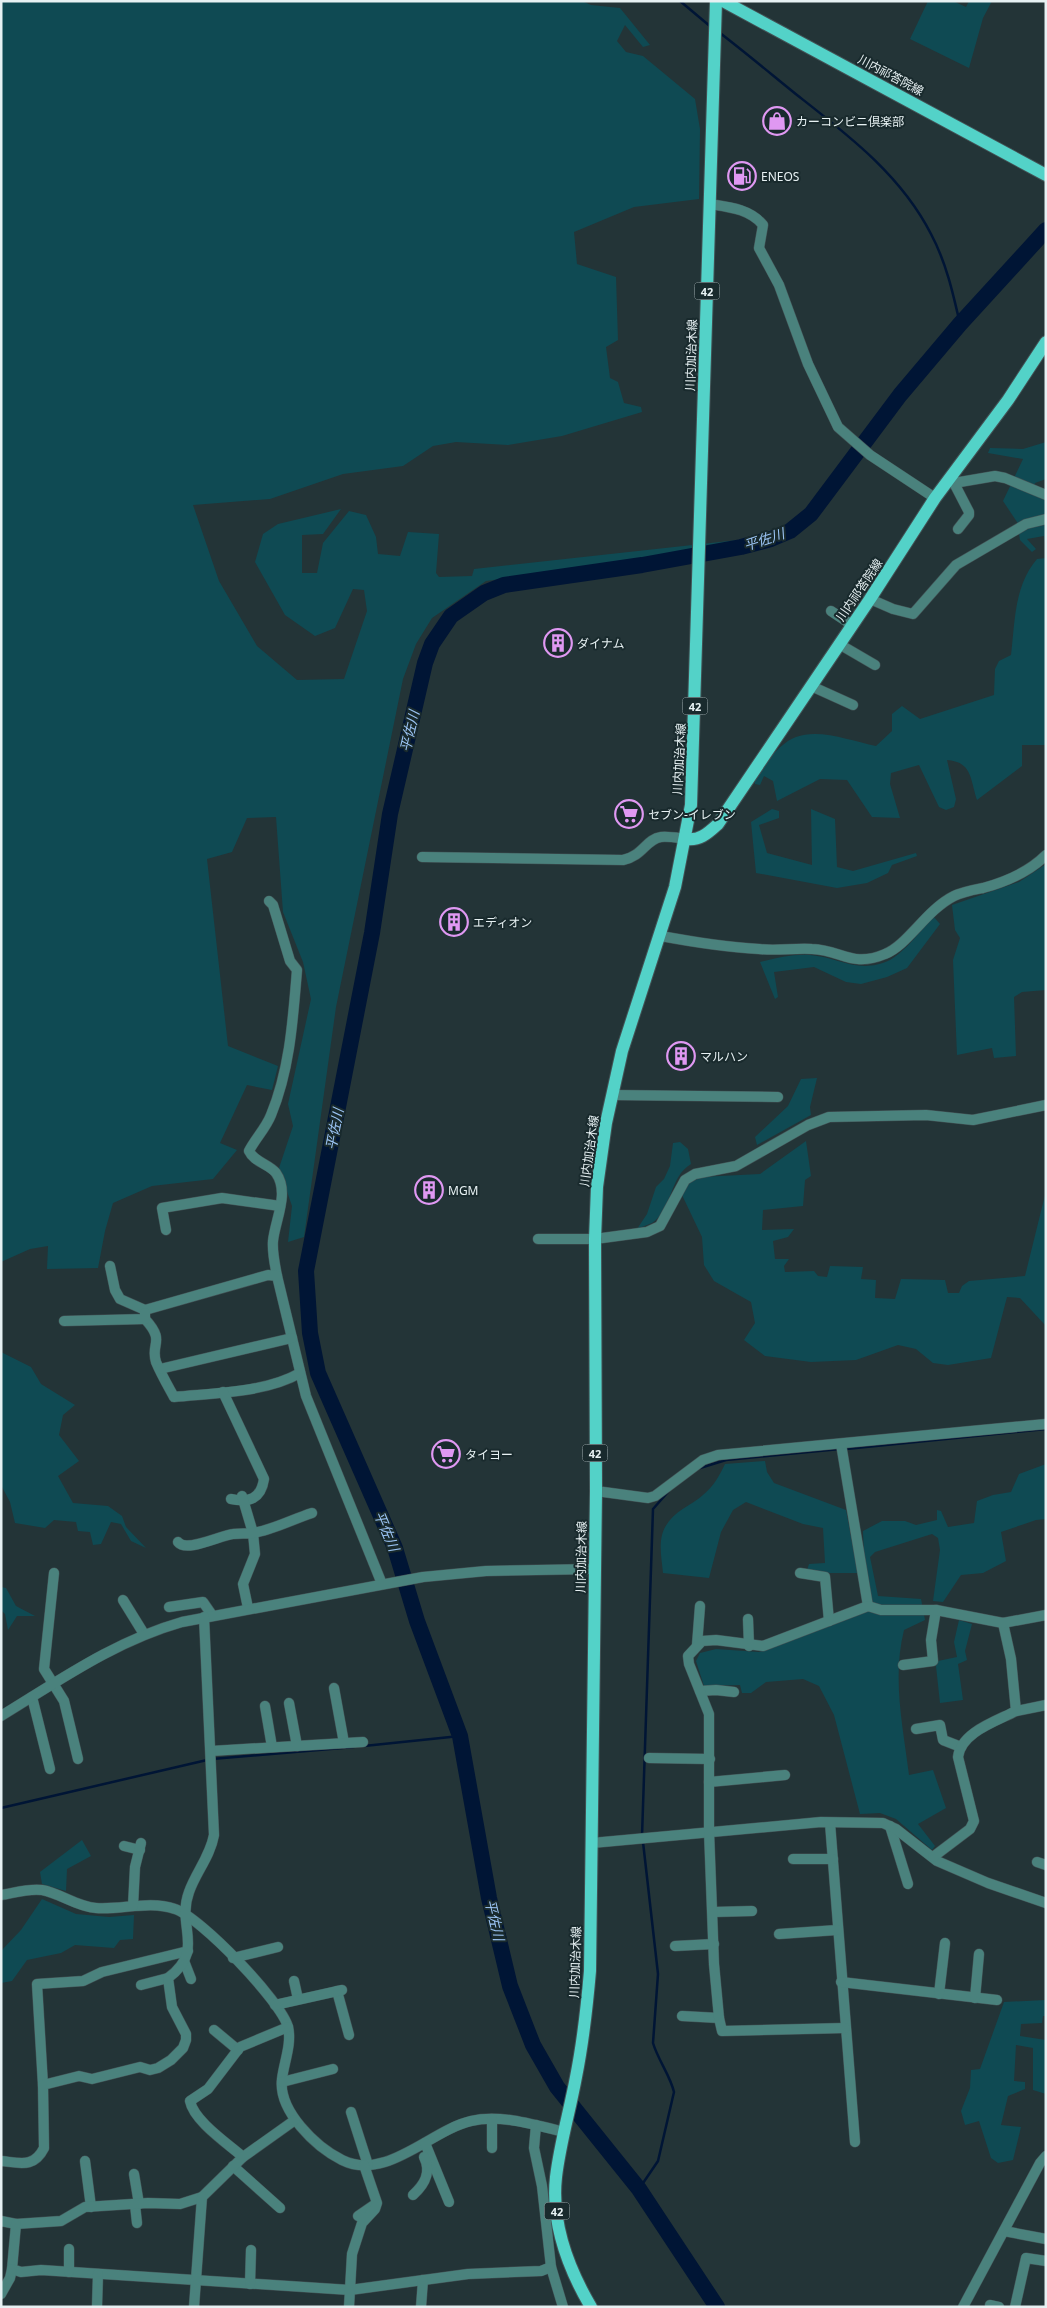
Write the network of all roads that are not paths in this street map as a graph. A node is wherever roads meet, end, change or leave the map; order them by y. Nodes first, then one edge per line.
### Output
1 (716, 1) edge
2 (723, 1) edge
3 (1046, 175) edge
4 (710, 204) junction
5 (1046, 342) edge
6 (951, 481) junction
7 (1046, 495) edge
8 (935, 498) junction
9 (1046, 518) edge
10 (958, 529) dead end
11 (870, 598) junction
12 (832, 611) dead end
13 (852, 625) junction
14 (839, 644) junction
15 (875, 665) dead end
16 (811, 686) junction
17 (854, 706) dead end
18 (686, 839) junction
19 (1046, 855) edge
20 (422, 857) dead end
21 (269, 901) dead end
22 (661, 936) junction
23 (612, 1094) junction
24 (778, 1097) dead end
25 (1046, 1105) edge
26 (280, 1206) junction
27 (166, 1230) dead end
28 (538, 1239) dead end
29 (595, 1239) junction
30 (110, 1266) dead end
31 (277, 1276) junction
32 (145, 1314) junction
33 (64, 1321) dead end
34 (292, 1338) junction
35 (160, 1369) junction
36 (300, 1373) junction
37 (222, 1392) junction
38 (1046, 1424) edge
39 (841, 1447) junction
40 (596, 1491) junction
41 (231, 1499) dead end
42 (243, 1499) junction
43 (312, 1513) dead end
44 (253, 1533) junction
45 (178, 1542) dead end
46 (594, 1569) junction
47 (54, 1573) dead end
48 (800, 1573) dead end
49 (384, 1584) junction
50 (123, 1600) dead end
51 (700, 1606) dead end
52 (868, 1606) junction
53 (169, 1607) dead end
54 (248, 1608) junction
55 (936, 1610) junction
56 (1046, 1615) edge
57 (208, 1616) junction
58 (748, 1619) dead end
59 (829, 1621) junction
60 (1003, 1623) junction
61 (144, 1634) junction
62 (697, 1645) junction
63 (749, 1646) junction
64 (903, 1665) dead end
65 (54, 1682) junction
66 (334, 1688) dead end
67 (700, 1692) junction
68 (734, 1692) dead end
69 (32, 1697) junction
70 (289, 1703) dead end
71 (1046, 1705) edge
72 (265, 1706) dead end
73 (1016, 1711) junction
74 (1, 1716) edge
75 (916, 1729) dead end
76 (363, 1742) dead end
77 (344, 1743) junction
78 (297, 1746) junction
79 (961, 1747) junction
80 (272, 1748) junction
81 (212, 1756) junction
82 (649, 1758) dead end
83 (78, 1759) dead end
84 (710, 1759) junction
85 (50, 1769) dead end
86 (785, 1775) dead end
87 (710, 1782) junction
88 (830, 1823) junction
89 (890, 1826) junction
90 (709, 1831) junction
91 (592, 1843) junction
92 (124, 1846) dead end
93 (933, 1857) junction
94 (793, 1859) dead end
95 (833, 1859) junction
96 (908, 1884) dead end
97 (1, 1895) edge
98 (1046, 1903) edge
99 (133, 1906) junction
100 (752, 1911) dead end
101 (713, 1912) junction
102 (184, 1913) junction
103 (838, 1930) junction
104 (778, 1934) dead end
105 (945, 1943) dead end
106 (714, 1944) junction
107 (674, 1946) dead end
108 (278, 1947) dead end
109 (188, 1951) junction
110 (979, 1954) dead end
111 (234, 1958) junction
112 (184, 1961) junction
113 (168, 1978) junction
114 (191, 1979) dead end
115 (294, 1981) dead end
116 (841, 1982) junction
117 (141, 1985) dead end
118 (939, 1994) junction
119 (975, 1998) junction
120 (298, 1999) junction
121 (997, 2000) dead end
122 (275, 2005) junction
123 (682, 2016) dead end
124 (719, 2018) junction
125 (288, 2027) junction
126 (845, 2028) junction
127 (214, 2030) dead end
128 (349, 2035) dead end
129 (238, 2050) junction
130 (333, 2069) dead end
131 (282, 2082) junction
132 (43, 2085) junction
133 (351, 2112) dead end
134 (492, 2119) junction
135 (296, 2120) junction
136 (536, 2125) junction
137 (565, 2128) junction
138 (854, 2142) dead end
139 (422, 2145) junction
140 (492, 2148) dead end
141 (1046, 2156) edge
142 (243, 2157) junction
143 (85, 2161) dead end
144 (1, 2162) edge
145 (366, 2165) junction
146 (234, 2166) junction
147 (134, 2174) dead end
148 (413, 2195) dead end
149 (202, 2197) junction
150 (449, 2202) dead end
151 (377, 2203) junction
152 (137, 2204) junction
153 (91, 2207) junction
154 (280, 2208) dead end
155 (358, 2216) dead end
156 (1, 2221) edge
157 (137, 2223) dead end
158 (16, 2224) junction
159 (1004, 2231) junction
160 (1046, 2238) edge
161 (69, 2249) dead end
162 (251, 2250) dead end
163 (1046, 2261) edge
164 (551, 2267) junction
165 (12, 2269) junction
166 (69, 2272) junction
167 (98, 2274) junction
168 (423, 2280) junction
169 (196, 2281) junction
170 (250, 2284) junction
171 (350, 2290) junction
172 (1, 2294) edge
173 (581, 2301) edge
174 (97, 2307) edge
175 (194, 2307) edge
176 (349, 2307) edge
177 (421, 2307) edge
178 (563, 2307) edge
179 (591, 2307) edge
180 (964, 2307) edge
181 (1015, 2307) edge

1 - 4 main road, 川内加治木線 / 42
2 - 3 main road, 川内祁答院線
4 - 8 street
4 - 18 main road, 川内加治木線 / 42
5 - 6 main road, 川内祁答院線
6 - 7 street
6 - 8 main road, 川内祁答院線
6 - 10 street
8 - 11 main road, 川内祁答院線
9 - 11 street
11 - 13 main road, 川内祁答院線
12 - 13 street
13 - 14 main road, 川内祁答院線
14 - 15 street
14 - 16 main road, 川内祁答院線
16 - 17 street
16 - 18 main road, 川内祁答院線
18 - 20 street
18 - 22 main road, 川内加治木線 / 42
19 - 22 street
21 - 26 street
22 - 23 main road, 川内加治木線 / 42
23 - 24 street
23 - 29 main road, 川内加治木線 / 42
25 - 29 street
26 - 27 street
26 - 31 street
28 - 29 street
29 - 40 main road, 川内加治木線 / 42
30 - 32 street
31 - 32 street
31 - 34 street
32 - 33 street
32 - 35 street
34 - 35 street
34 - 36 street
35 - 37 street
36 - 37 street
36 - 49 street
37 - 42 street
38 - 39 street
39 - 40 street
39 - 52 street
40 - 46 main road, 川内加治木線 / 42
41 - 42 street
42 - 44 street
43 - 44 street
44 - 45 street
44 - 54 street
46 - 49 street
46 - 91 main road, 川内加治木線 / 42
47 - 65 street
48 - 59 street
49 - 54 street
50 - 61 street
51 - 62 street
52 - 55 street
52 - 59 street
53 - 57 street
54 - 57 street
55 - 60 street
55 - 64 street
56 - 60 street
57 - 61 street
57 - 81 street
58 - 63 street
59 - 63 street
60 - 73 street
61 - 65 street
62 - 63 street
62 - 67 street
65 - 69 street
65 - 83 street
66 - 77 street
67 - 68 street
67 - 84 street
69 - 74 street
69 - 85 street
70 - 78 street
71 - 73 street
72 - 80 street
73 - 79 street
75 - 79 street
76 - 77 street
77 - 78 street
78 - 80 street
79 - 93 street
80 - 81 street
81 - 102 street
82 - 84 street
84 - 87 street
86 - 87 street
87 - 90 street
88 - 89 street
88 - 90 street
88 - 95 street
89 - 93 street
89 - 96 street
90 - 91 street
90 - 101 street
91 - 137 main road, 川内加治木線 / 42
92 - 99 street
93 - 98 street
94 - 95 street
95 - 103 street
97 - 99 street
99 - 102 street
100 - 101 street
101 - 106 street
102 - 109 street
102 - 111 street
103 - 104 street
103 - 116 street
105 - 118 street
106 - 107 street
106 - 124 street
108 - 111 street
109 - 112 street
109 - 132 street
110 - 119 street
111 - 122 street
112 - 113 street
112 - 114 street
113 - 117 street
113 - 132 street
115 - 120 street
116 - 118 street
116 - 126 street
118 - 119 street
119 - 121 street
120 - 122 street
120 - 128 street
122 - 125 street
123 - 124 street
124 - 126 street
125 - 129 street
125 - 131 street
126 - 138 street
127 - 129 street
129 - 142 street
130 - 131 street
131 - 135 street
132 - 144 street
133 - 145 street
134 - 136 street
134 - 139 street
134 - 140 street
135 - 142 street
135 - 145 street
136 - 137 street
136 - 164 street
137 - 173 main road, 川内加治木線 / 42
139 - 145 street
139 - 148 street
139 - 150 street
141 - 159 street
142 - 146 street
143 - 153 street
145 - 151 street
146 - 149 street
146 - 154 street
147 - 152 street
149 - 152 street
149 - 169 street
151 - 155 street
151 - 171 street
152 - 153 street
152 - 157 street
153 - 158 street
156 - 158 street
158 - 165 street
159 - 160 street
159 - 180 street
161 - 166 street
162 - 170 street
163 - 181 street
164 - 168 street
164 - 178 street
165 - 166 street
165 - 172 street
166 - 167 street
167 - 169 street
167 - 174 street
168 - 171 street
168 - 177 street
169 - 170 street
169 - 175 street
170 - 171 street
171 - 176 street
173 - 179 main road, 川内加治木線 / 42

